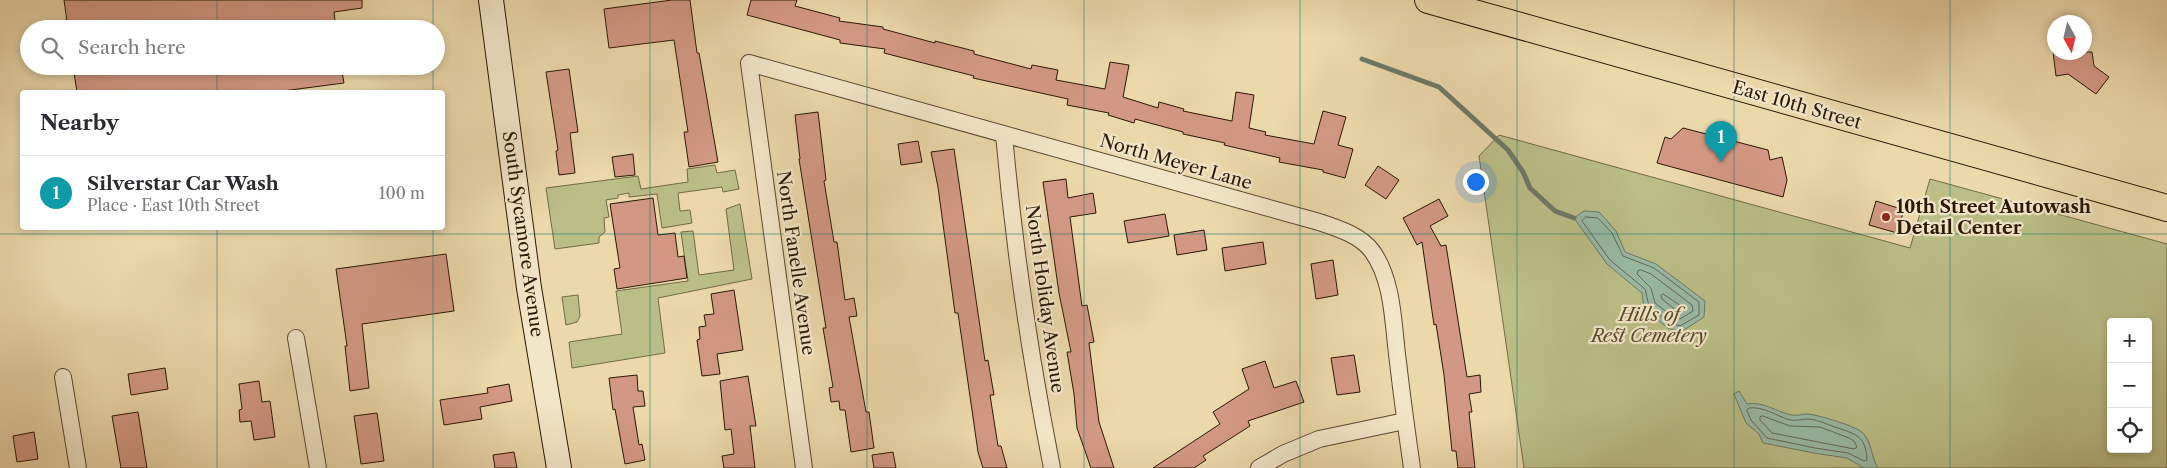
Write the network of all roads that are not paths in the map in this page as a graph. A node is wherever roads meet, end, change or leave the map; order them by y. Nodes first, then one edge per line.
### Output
1 (491, 0) edge
2 (1428, 0) edge
3 (749, 63) joint
4 (1004, 135) junction
5 (2167, 208) edge
6 (296, 338) dead end
7 (63, 377) dead end
8 (1405, 421) junction
9 (78, 468) edge
10 (318, 468) edge
11 (559, 468) edge
12 (804, 468) edge
13 (1052, 468) edge
14 (1259, 468) edge
15 (1412, 468) edge

1 - 11 main road, South Sycamore Avenue
2 - 5 main road, East 10th Street
3 - 4 street, North Meyer Lane
3 - 12 street, North Fanelle Avenue
4 - 8 street, North Meyer Lane
4 - 13 street, North Holiday Avenue
6 - 10 street
7 - 9 street
8 - 14 street
8 - 15 street, North Meyer Lane

